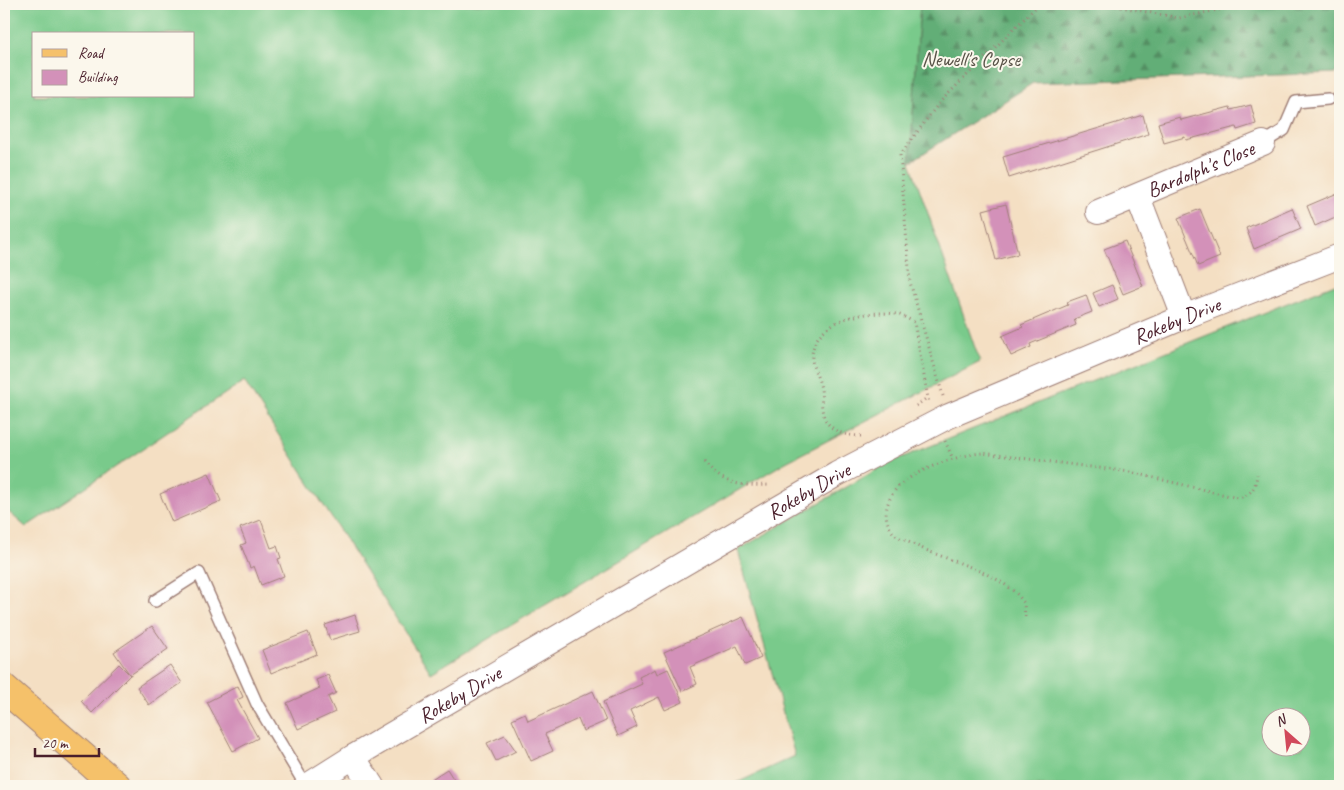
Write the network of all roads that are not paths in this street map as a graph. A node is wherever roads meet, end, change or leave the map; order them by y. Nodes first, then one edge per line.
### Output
1 (1328, 99) dead end
2 (1263, 143) joint
3 (1138, 197) junction
4 (1098, 212) dead end
5 (1340, 256) edge
6 (1184, 317) junction
7 (155, 601) dead end
8 (4, 688) edge
9 (353, 757) junction
10 (117, 786) edge
11 (306, 786) edge
12 (372, 786) edge

1 - 2 lane
2 - 3 street, Bardolph's Close
3 - 4 street, Bardolph's Close
3 - 6 street, Bardolph's Close
5 - 6 street, Rokeby Drive
6 - 9 street, Rokeby Drive
7 - 11 lane
8 - 10 main road
9 - 11 street, Rokeby Drive
9 - 12 street

